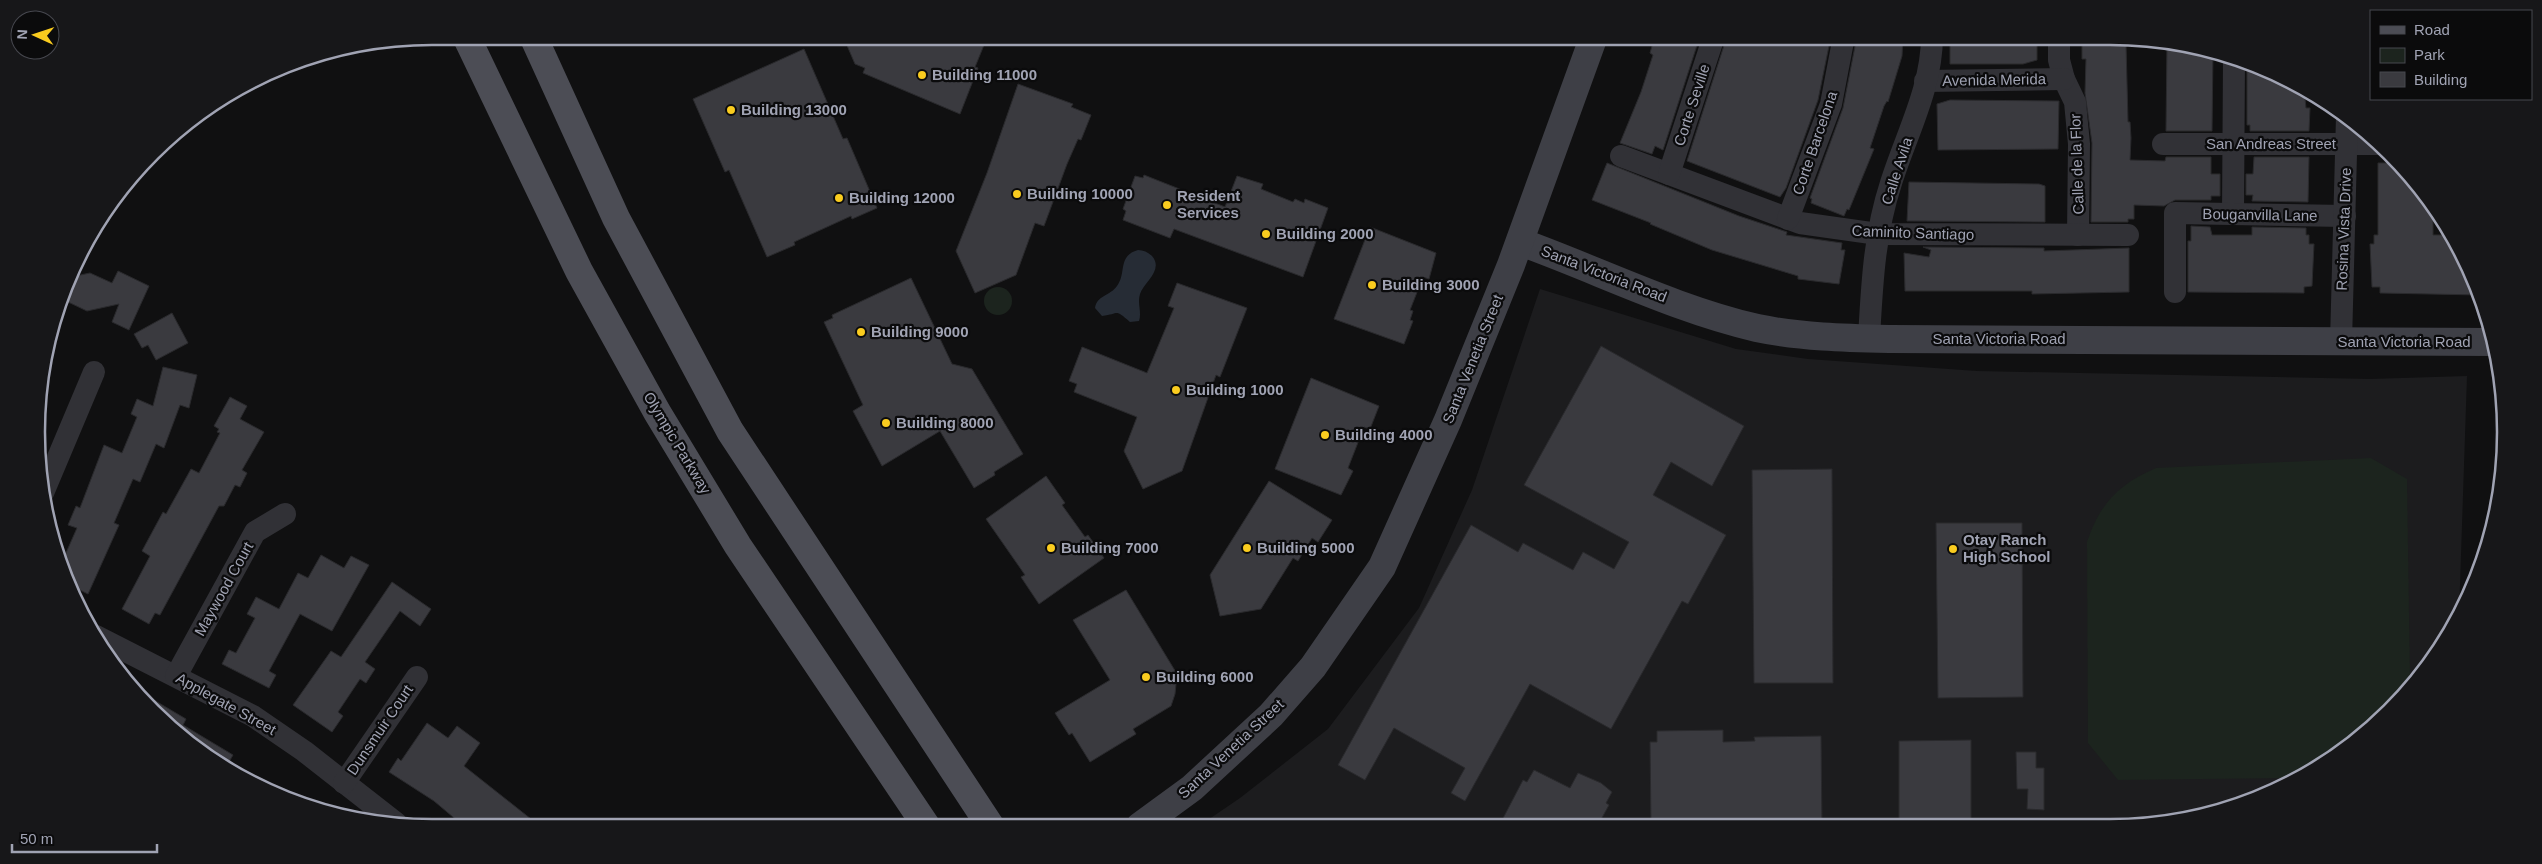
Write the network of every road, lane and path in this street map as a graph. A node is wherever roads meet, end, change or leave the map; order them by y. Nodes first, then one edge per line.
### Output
1 (470, 45) edge
2 (537, 45) edge
3 (1591, 45) edge
4 (1711, 45) edge
5 (1842, 45) edge
6 (1932, 45) edge
7 (2059, 45) edge
8 (2234, 66) edge
9 (2064, 79) junction
10 (1925, 81) junction
11 (2347, 126) edge
12 (2163, 144) dead end
13 (2234, 144) junction
14 (2347, 144) junction
15 (2368, 144) edge
16 (1621, 156) dead end
17 (1669, 174) junction
18 (2233, 214) junction
19 (2345, 216) junction
20 (1788, 218) junction
21 (1878, 234) junction
22 (2078, 235) junction
23 (2128, 235) dead end
24 (1520, 242) junction
25 (2175, 292) dead end
26 (1869, 338) junction
27 (2341, 342) junction
28 (2486, 342) edge
29 (94, 372) dead end
30 (48, 481) edge
31 (285, 514) dead end
32 (106, 641) edge
33 (176, 676) junction
34 (417, 677) dead end
35 (344, 783) junction
36 (388, 817) edge
37 (922, 819) edge
38 (986, 819) edge
39 (1150, 819) edge

1 - 37 main road, Olympic Parkway
2 - 38 main road
3 - 24 street, Santa Venetia Street
4 - 17 street, Corte Seville
5 - 20 street, Corte Barcelona
6 - 10 street, Calle Avila
7 - 9 street, Calle de la Flor
8 - 13 street
9 - 10 street, Avenida Merida
9 - 22 street, Calle de la Flor
10 - 21 street, Calle Avila
11 - 14 street, Rosina Vista Drive
12 - 13 street, San Andreas Street
13 - 14 street, San Andreas Street
13 - 18 street
14 - 15 street, San Andreas Street
14 - 19 street, Rosina Vista Drive
16 - 17 street, Caminito Santiago
17 - 20 street, Caminito Santiago
18 - 19 street, Bouganvilla Lane
18 - 25 street, Bouganvilla Lane
19 - 27 street, Rosina Vista Drive
20 - 21 street, Caminito Santiago
21 - 22 street, Caminito Santiago
21 - 26 street, Calle Avila
22 - 23 street, Caminito Santiago
24 - 26 street, Santa Victoria Road
24 - 39 street, Santa Venetia Street
26 - 27 street, Santa Victoria Road
27 - 28 street, Santa Victoria Road
29 - 30 street
31 - 33 street, Maywood Court
32 - 33 street, Applegate Street
33 - 35 street, Applegate Street
34 - 35 street, Dunsmuir Court
35 - 36 street, Applegate Street

